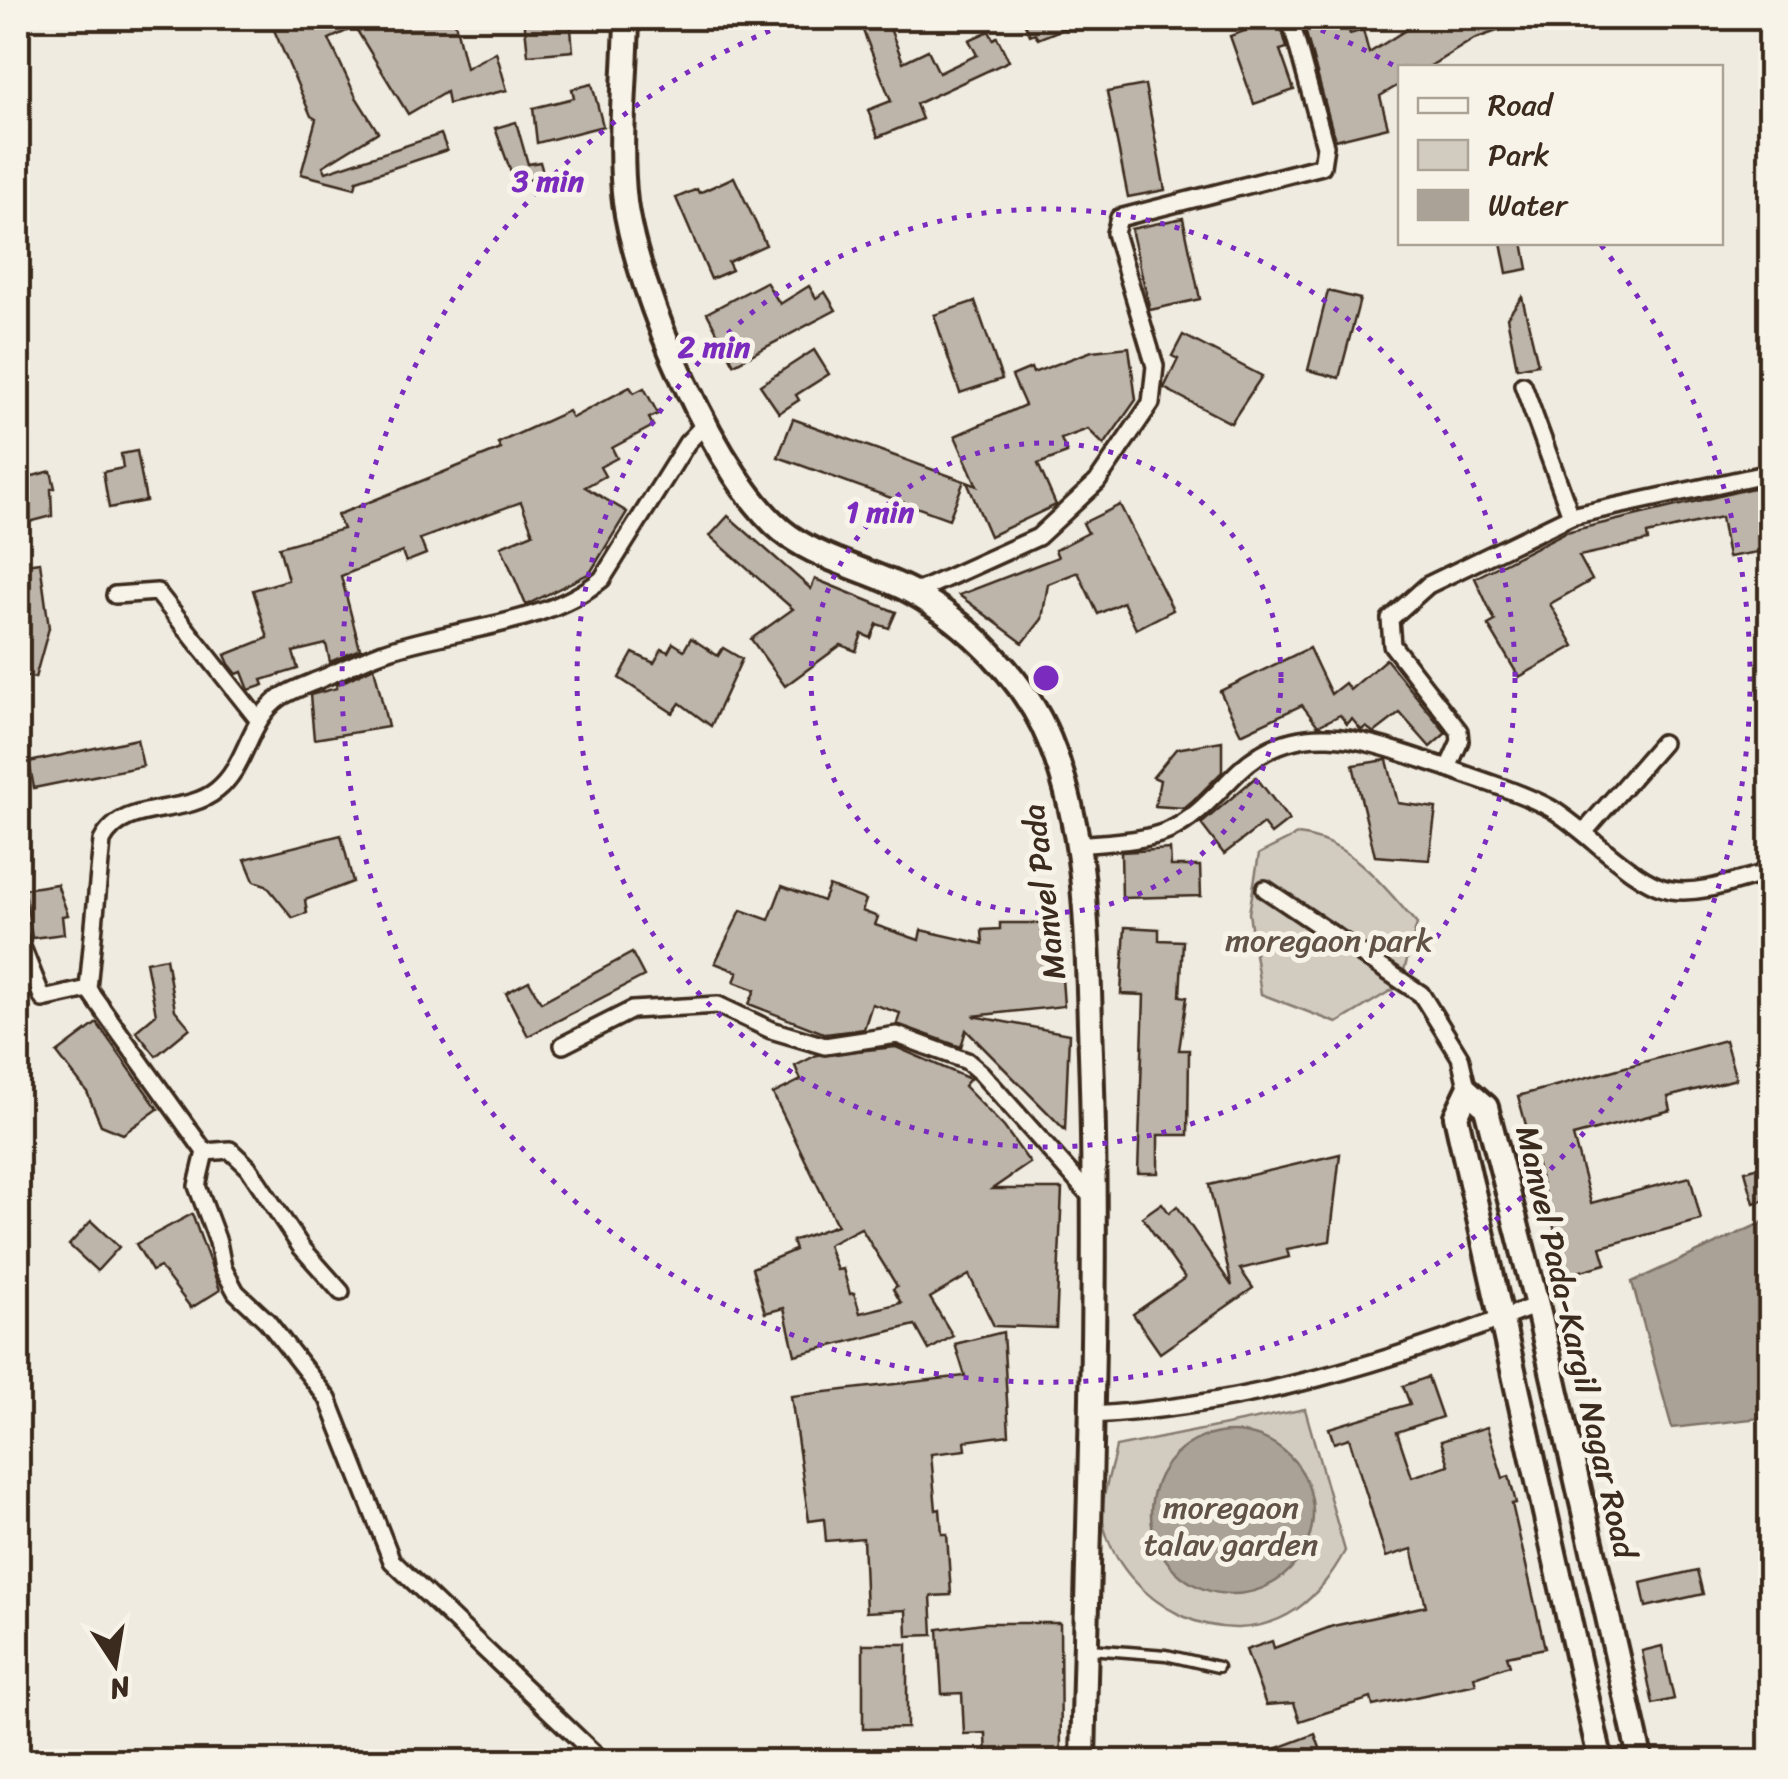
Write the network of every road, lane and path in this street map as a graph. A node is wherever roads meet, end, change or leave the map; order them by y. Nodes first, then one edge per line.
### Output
1 (627, 18) edge
2 (1290, 18) edge
3 (1523, 384) dead end
4 (704, 425) junction
5 (1770, 473) edge
6 (1571, 516) junction
7 (914, 593) junction
8 (115, 594) dead end
9 (257, 718) junction
10 (1662, 743) dead end
11 (1448, 768) junction
12 (1586, 830) junction
13 (1077, 845) junction
14 (1770, 872) edge
15 (1265, 889) dead end
16 (18, 937) edge
17 (88, 988) junction
18 (563, 1045) dead end
19 (1468, 1092) junction
20 (205, 1152) junction
21 (1096, 1203) junction
22 (340, 1292) dead end
23 (1537, 1305) junction
24 (1499, 1320) junction
25 (1091, 1415) junction
26 (1085, 1649) junction
27 (1218, 1667) dead end
28 (603, 1762) edge
29 (1083, 1762) edge
30 (1602, 1762) edge
31 (1641, 1762) edge

1 - 4 main road, Manvel Pada
2 - 7 street
3 - 6 street
4 - 7 main road, Manvel Pada
4 - 9 street
5 - 6 street
6 - 11 street
7 - 13 main road, Manvel Pada
8 - 9 street
9 - 17 street
10 - 12 street
11 - 12 street
11 - 13 street
12 - 14 street
13 - 21 main road, Manvel Pada
15 - 19 street
16 - 17 street
17 - 20 street
18 - 21 street
19 - 23 main road, Manvel Pada-Kargil Nagar Road
19 - 24 main road, Manvel Pada-Kargil Nagar Road
20 - 22 street
20 - 28 street
21 - 25 main road, Manvel Pada
23 - 24 street
23 - 31 main road, Manvel Pada-Kargil Nagar Road
24 - 25 street
24 - 30 main road, Manvel Pada-Kargil Nagar Road
25 - 26 main road, Manvel Pada
26 - 27 lane
26 - 29 main road, Manvel Pada

